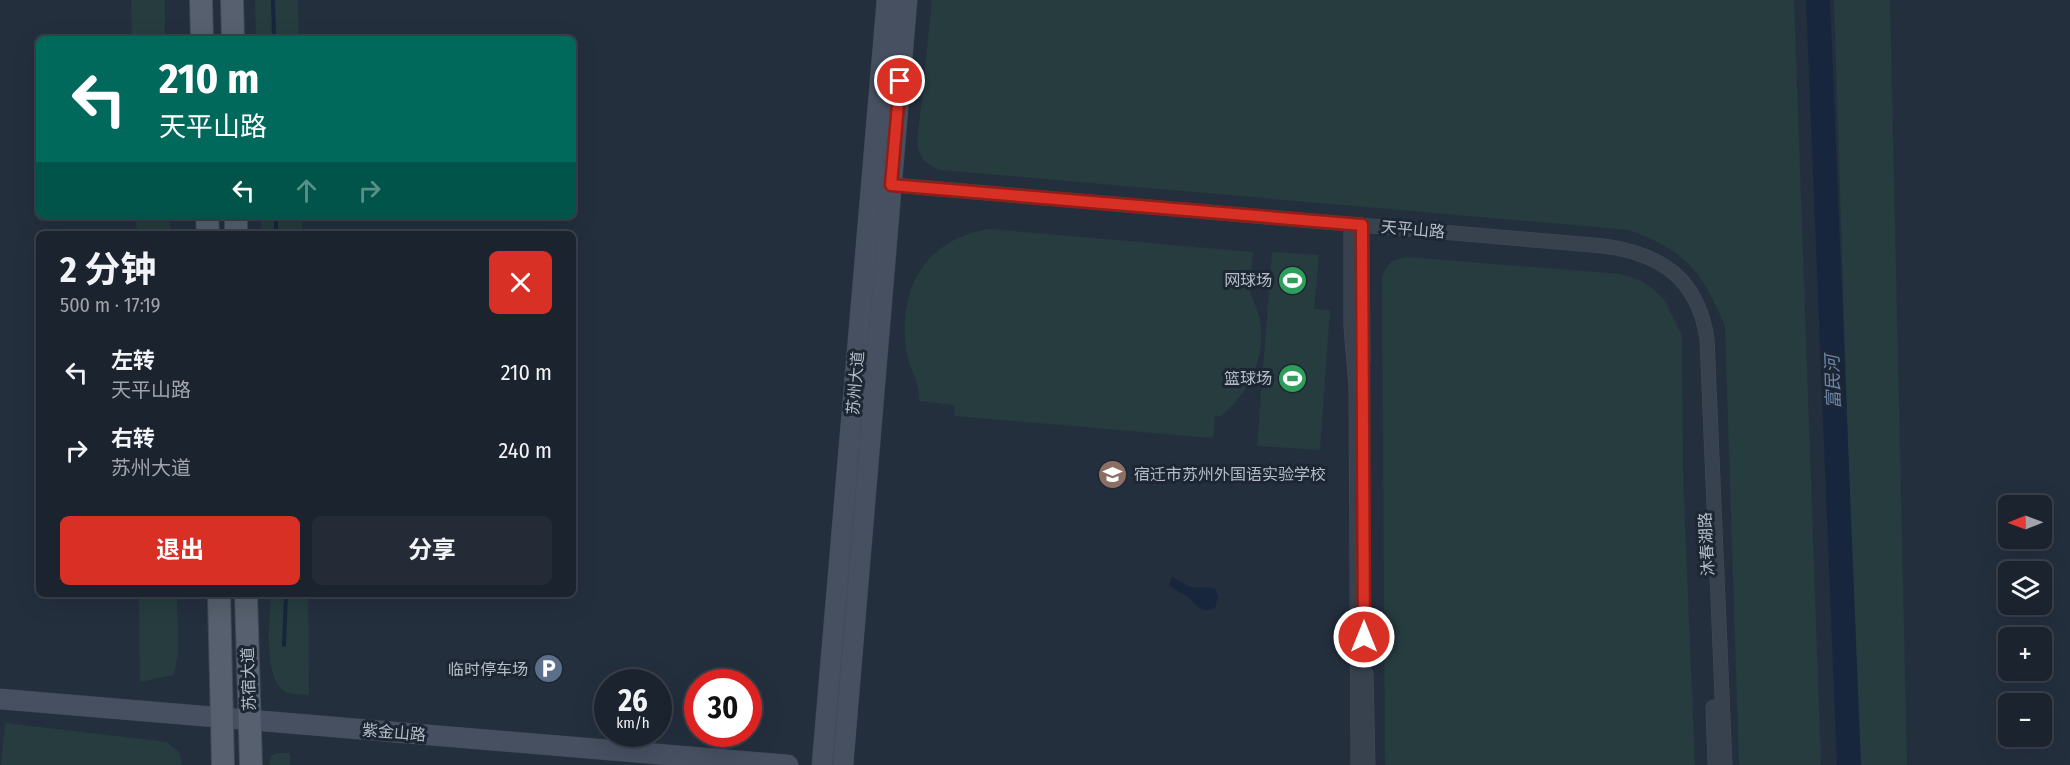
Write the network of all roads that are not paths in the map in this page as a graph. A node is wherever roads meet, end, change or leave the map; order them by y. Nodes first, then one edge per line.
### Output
1 (201, 0) edge
2 (232, 0) edge
3 (887, 0) edge
4 (907, 0) edge
5 (202, 36) edge
6 (233, 36) edge
7 (881, 188) junction
8 (1356, 228) junction
9 (1701, 322) junction
10 (219, 597) edge
11 (246, 597) edge
12 (0, 699) edge
13 (223, 717) junction
14 (249, 721) junction
15 (223, 765) edge
16 (250, 765) edge
17 (788, 765) edge
18 (822, 765) edge
19 (843, 765) edge
20 (1358, 765) edge
21 (1368, 765) edge
22 (1716, 765) edge
23 (1725, 765) edge

1 - 5 main road
2 - 6 main road
3 - 7 street, 苏州大道
4 - 7 street, 苏州大道
7 - 8 street, 天平山路
7 - 18 street, 苏州大道
7 - 19 street, 苏州大道
8 - 9 street, 天平山路
8 - 20 street
8 - 21 street
9 - 22 street, 沐春湖路
9 - 23 street, 沐春湖路
10 - 13 main road, 苏宿大道
11 - 14 main road, 苏宿大道
12 - 13 street, 紫金山路
13 - 14 street, 紫金山路
13 - 15 main road, 苏宿大道
14 - 16 main road, 苏宿大道
14 - 17 street, 紫金山路

